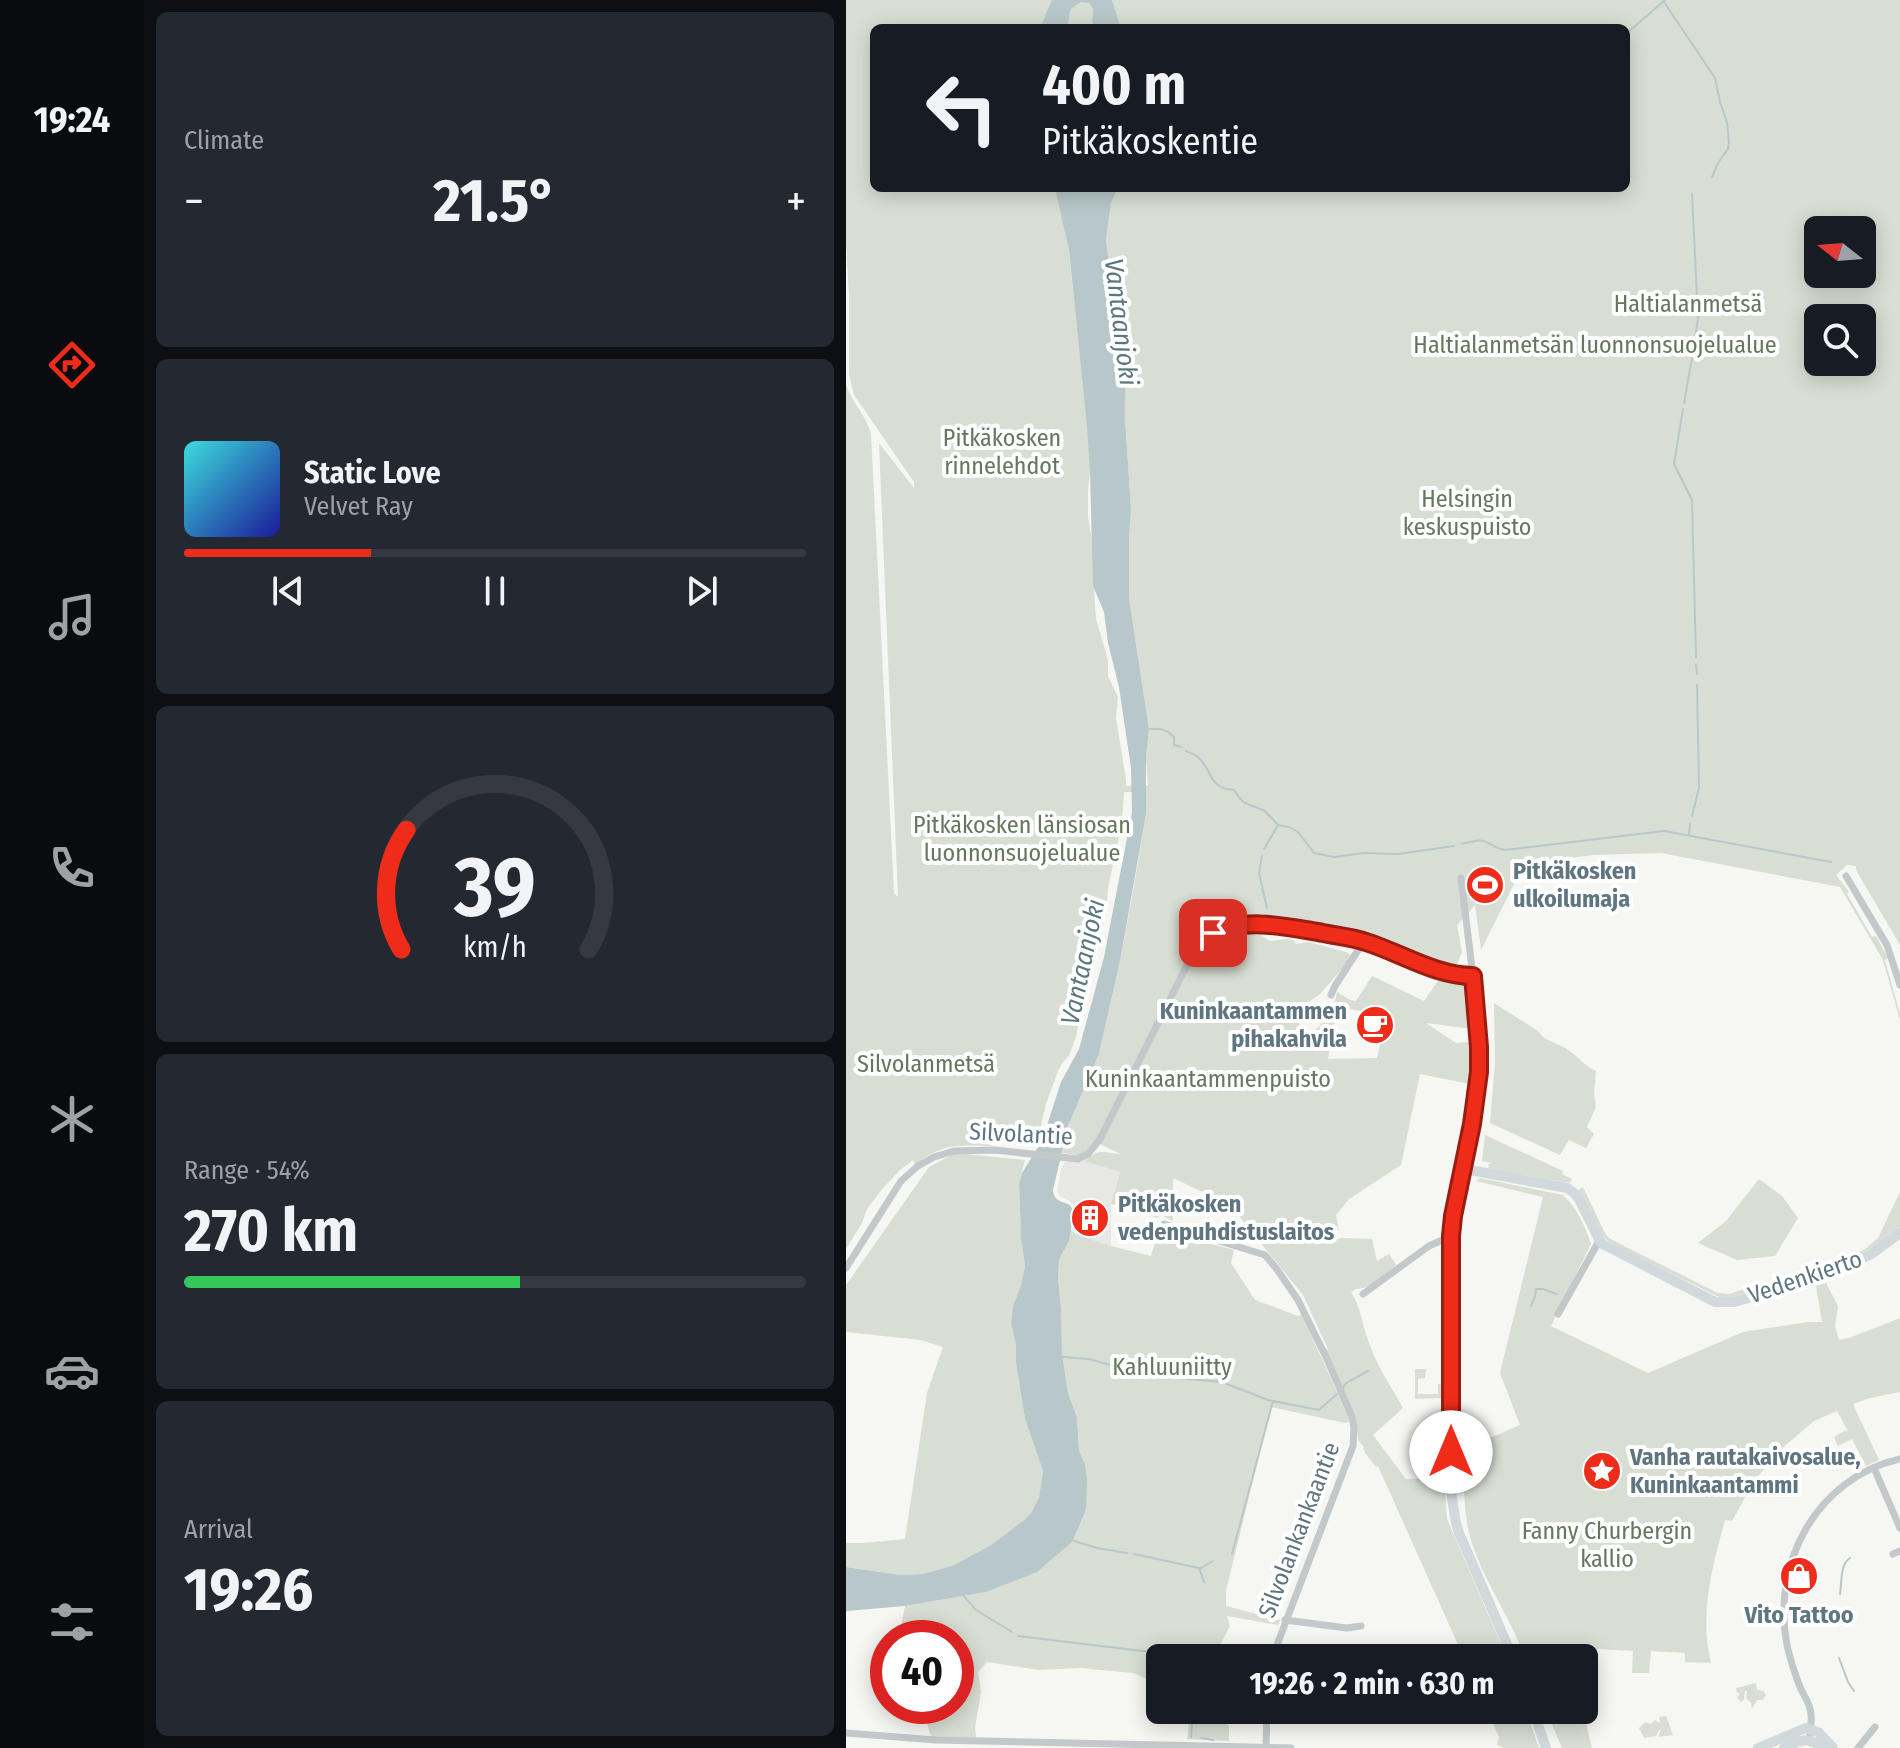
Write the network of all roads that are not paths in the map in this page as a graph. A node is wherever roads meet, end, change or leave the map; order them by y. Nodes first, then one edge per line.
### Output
1 (1846, 876) dead end
2 (1461, 878) dead end
3 (1364, 941) junction
4 (1473, 976) junction
5 (1900, 985) edge
6 (1331, 995) dead end
7 (1464, 1169) junction
8 (1164, 1224) dead end
9 (1900, 1233) edge
10 (1451, 1236) junction
11 (1599, 1241) junction
12 (846, 1268) edge
13 (1363, 1296) dead end
14 (1558, 1314) dead end
15 (1900, 1459) edge
16 (1874, 1468) junction
17 (1900, 1528) edge
18 (1285, 1620) junction
19 (1361, 1626) dead end
20 (1277, 1644) edge
21 (1508, 1644) edge
22 (1267, 1724) edge
23 (1538, 1724) edge
24 (1875, 1727) dead end
25 (846, 1733) edge
26 (1810, 1734) junction
27 (936, 1744) edge
28 (1204, 1747) edge
29 (1266, 1747) edge
30 (1291, 1748) edge
31 (1546, 1748) edge
32 (1758, 1748) edge
33 (1784, 1748) edge
34 (1822, 1748) edge
35 (1833, 1748) edge
36 (1858, 1748) edge

1 - 5 street
2 - 4 street
3 - 4 street
3 - 6 street
3 - 12 street, Silvolantie
4 - 7 street
7 - 10 street
7 - 11 street
8 - 18 street, Silvolankankaantie
9 - 11 street, Vedenkierto
10 - 13 street
10 - 21 street
11 - 14 street
15 - 16 street
16 - 17 street
16 - 26 street
18 - 19 street
18 - 20 street, Silvolankankaantie
22 - 29 street
23 - 31 street
24 - 36 street
25 - 27 street
26 - 32 street
26 - 33 street
26 - 34 street
26 - 35 street
27 - 28 street
28 - 29 street
29 - 30 street

